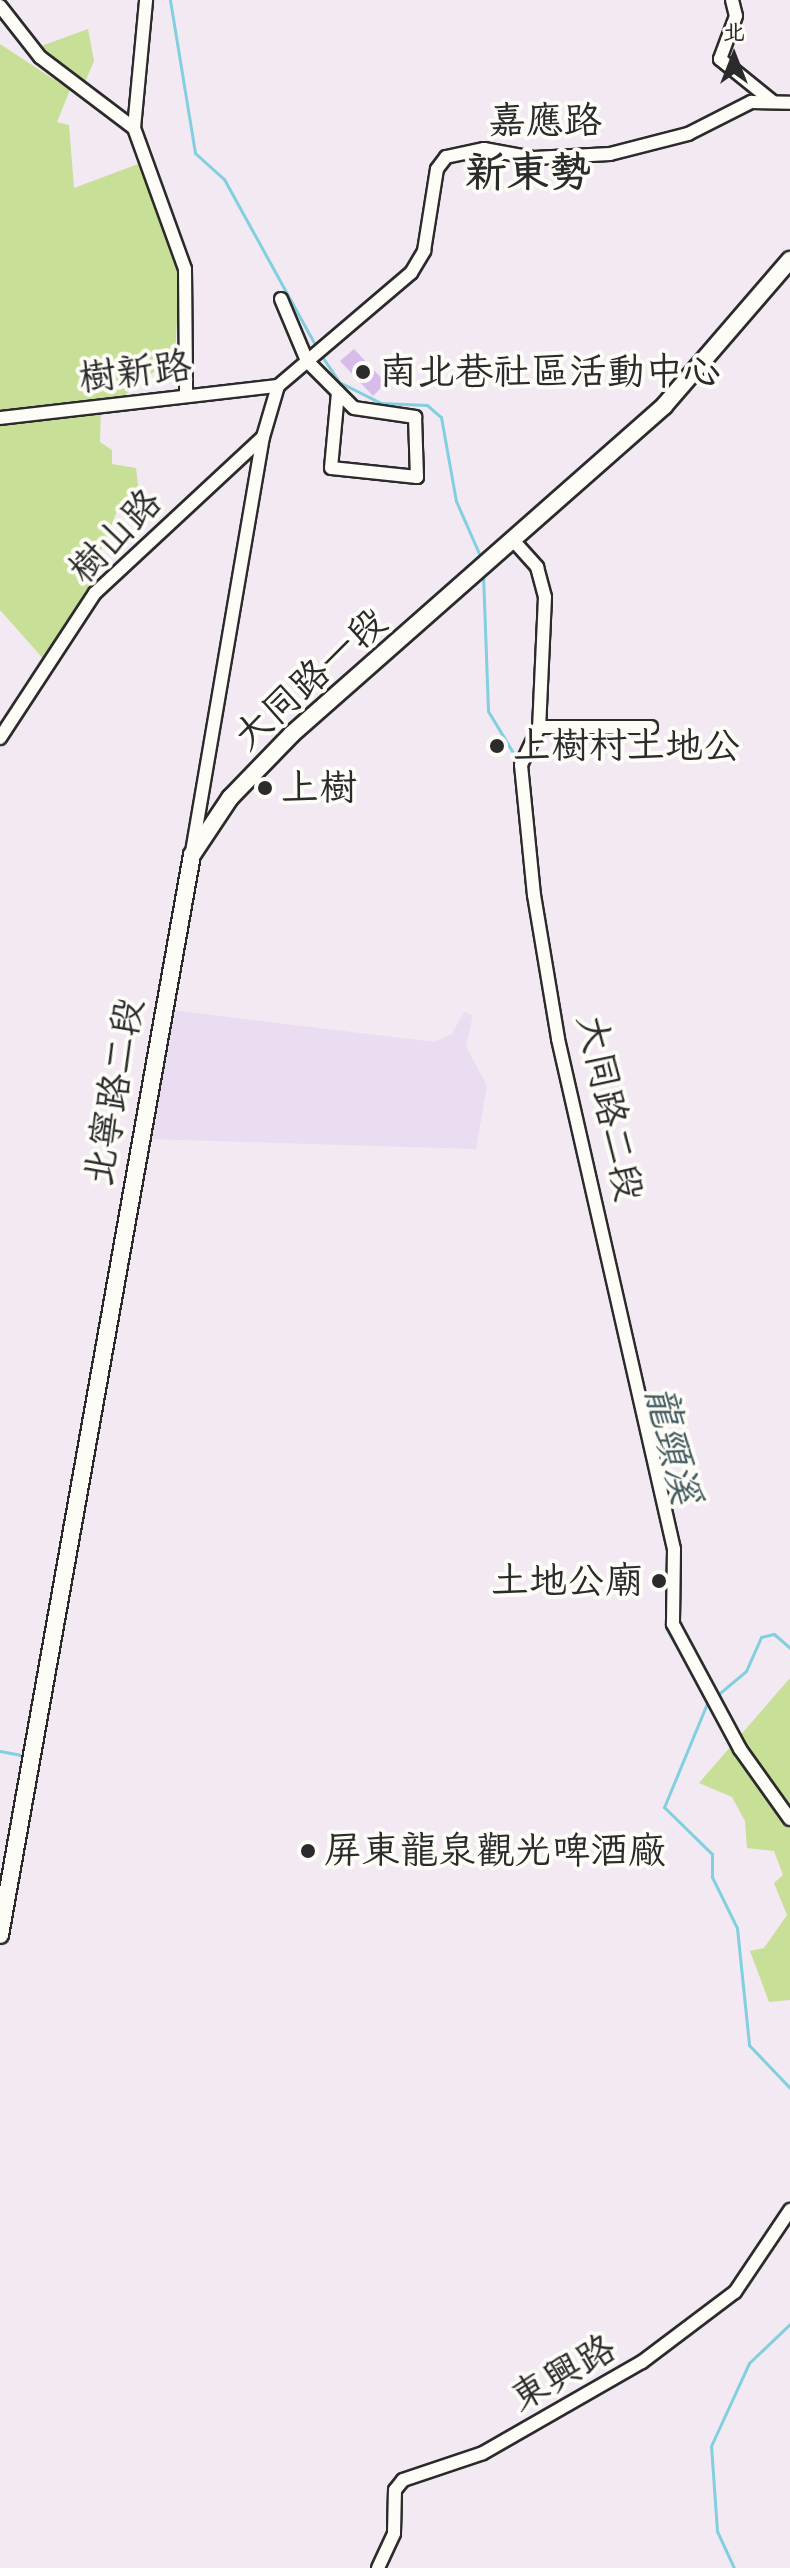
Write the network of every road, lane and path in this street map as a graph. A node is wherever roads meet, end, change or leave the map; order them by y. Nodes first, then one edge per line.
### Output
1 (146, 0) edge
2 (732, 0) edge
3 (0, 6) edge
4 (772, 101) junction
5 (790, 103) edge
6 (134, 128) junction
7 (790, 260) edge
8 (281, 299) dead end
9 (314, 355) junction
10 (278, 386) junction
11 (338, 392) junction
12 (186, 396) junction
13 (0, 418) edge
14 (263, 437) junction
15 (512, 539) junction
16 (539, 727) junction
17 (651, 727) dead end
18 (0, 738) edge
19 (192, 855) junction
20 (790, 1819) edge
21 (0, 1935) edge
22 (790, 2210) edge
23 (378, 2568) edge

1 - 6 street
2 - 4 street
3 - 6 street
4 - 5 street, 嘉應路
4 - 9 street, 嘉應路
6 - 12 street
7 - 15 main road
8 - 9 street
9 - 10 street, 嘉應路
9 - 11 street
10 - 12 street, 樹新路
10 - 14 street
11 - 11 street
12 - 13 street, 樹新路
14 - 18 street, 樹山路
14 - 19 street, 北寧路二段
15 - 16 street, 大同路二段
15 - 19 main road, 大同路一段
16 - 17 street
16 - 20 street, 大同路二段
19 - 21 main road, 北寧路二段
22 - 23 street, 東興路

